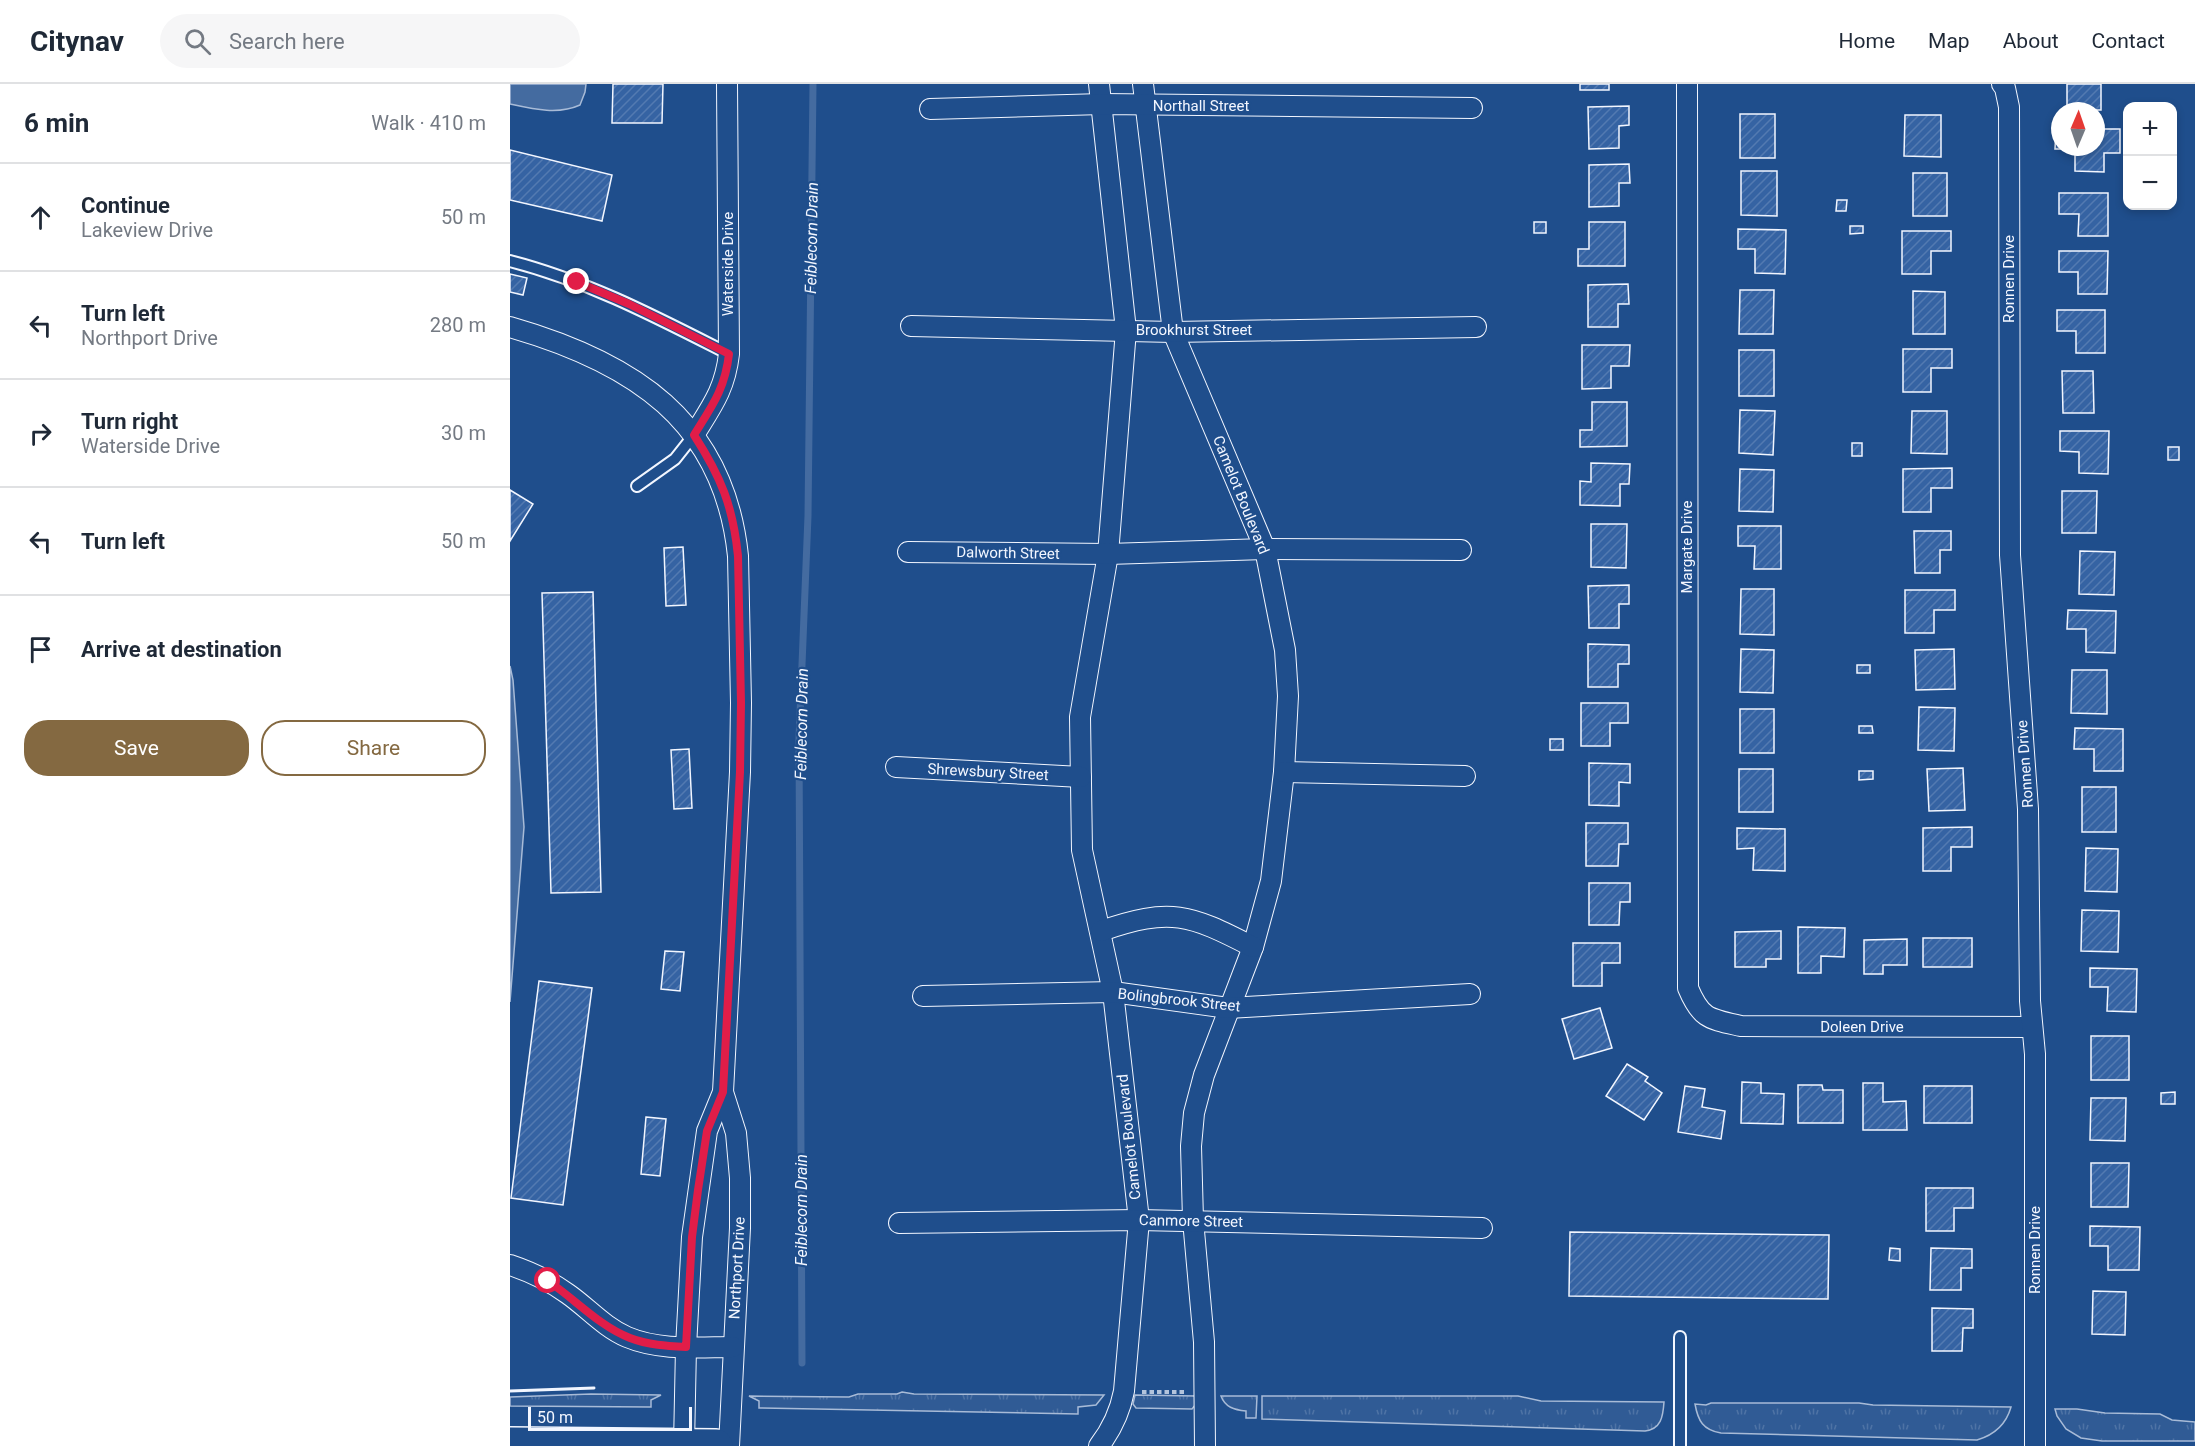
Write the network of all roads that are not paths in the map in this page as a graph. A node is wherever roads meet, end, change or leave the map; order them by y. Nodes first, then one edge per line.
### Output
1 (727, 84) edge
2 (1099, 84) edge
3 (1143, 84) edge
4 (1688, 84) edge
5 (2002, 84) edge
6 (1102, 104) junction
7 (1145, 106) junction
8 (1472, 108) dead end
9 (930, 109) dead end
10 (510, 261) edge
11 (911, 326) dead end
12 (510, 327) edge
13 (1476, 327) dead end
14 (1126, 330) junction
15 (1173, 332) junction
16 (729, 354) junction
17 (694, 435) junction
18 (637, 486) dead end
19 (1265, 549) junction
20 (1461, 550) dead end
21 (908, 552) dead end
22 (1108, 554) junction
23 (896, 767) dead end
24 (1284, 772) junction
25 (1465, 776) dead end
26 (1081, 777) junction
27 (1101, 932) junction
28 (1253, 947) junction
29 (1113, 993) junction
30 (1470, 994) dead end
31 (923, 996) dead end
32 (1228, 1008) junction
33 (1697, 1008) joint
34 (2032, 1027) junction
35 (723, 1092) junction
36 (1139, 1220) junction
37 (1193, 1220) junction
38 (900, 1223) dead end
39 (1482, 1228) dead end
40 (510, 1265) edge
41 (1680, 1337) dead end
42 (686, 1347) junction
43 (733, 1347) junction
44 (510, 1444) edge
45 (684, 1445) edge
46 (716, 1446) edge
47 (729, 1446) edge
48 (1100, 1446) edge
49 (1205, 1446) edge
50 (1680, 1446) edge
51 (2035, 1446) edge

1 - 16 street, Waterside Drive
2 - 6 street, Camelot Boulevard
3 - 7 street, Camelot Boulevard
4 - 33 street, Margate Drive
5 - 34 street, Ronnen Drive
6 - 7 street, Northall Street
6 - 9 street, Northall Street
6 - 14 street, Camelot Boulevard
7 - 8 street, Northall Street
7 - 15 street, Camelot Boulevard
10 - 16 lane
11 - 14 street, Brookhurst Street
12 - 17 street, Northport Drive
13 - 15 street, Brookhurst Street
14 - 15 street, Brookhurst Street
14 - 22 street, Camelot Boulevard
15 - 19 street, Camelot Boulevard
16 - 17 street, Waterside Drive
17 - 18 lane
17 - 35 street, Northport Drive
19 - 20 street
19 - 22 street
19 - 24 street, Camelot Boulevard
21 - 22 street, Dalworth Street
22 - 26 street, Camelot Boulevard
23 - 26 street, Shrewsbury Street
24 - 25 street
24 - 28 street, Camelot Boulevard
26 - 27 street, Camelot Boulevard
27 - 28 street
27 - 29 street, Camelot Boulevard
28 - 32 street, Camelot Boulevard
29 - 31 street, Bolingbrook Street
29 - 32 street, Bolingbrook Street
29 - 36 street, Camelot Boulevard
30 - 32 street, Bolingbrook Street
32 - 37 street, Camelot Boulevard
33 - 34 street, Doleen Drive
34 - 51 street, Ronnen Drive
35 - 42 street, Northport Drive
35 - 43 street, Northport Drive
36 - 37 street, Canmore Street
36 - 38 street, Canmore Street
36 - 48 street, Camelot Boulevard
37 - 39 street, Canmore Street
37 - 49 street, Camelot Boulevard
40 - 42 street
41 - 50 lane
42 - 43 street
42 - 45 street, Northport Drive
43 - 47 street, Northport Drive
44 - 45 highway
45 - 46 highway

